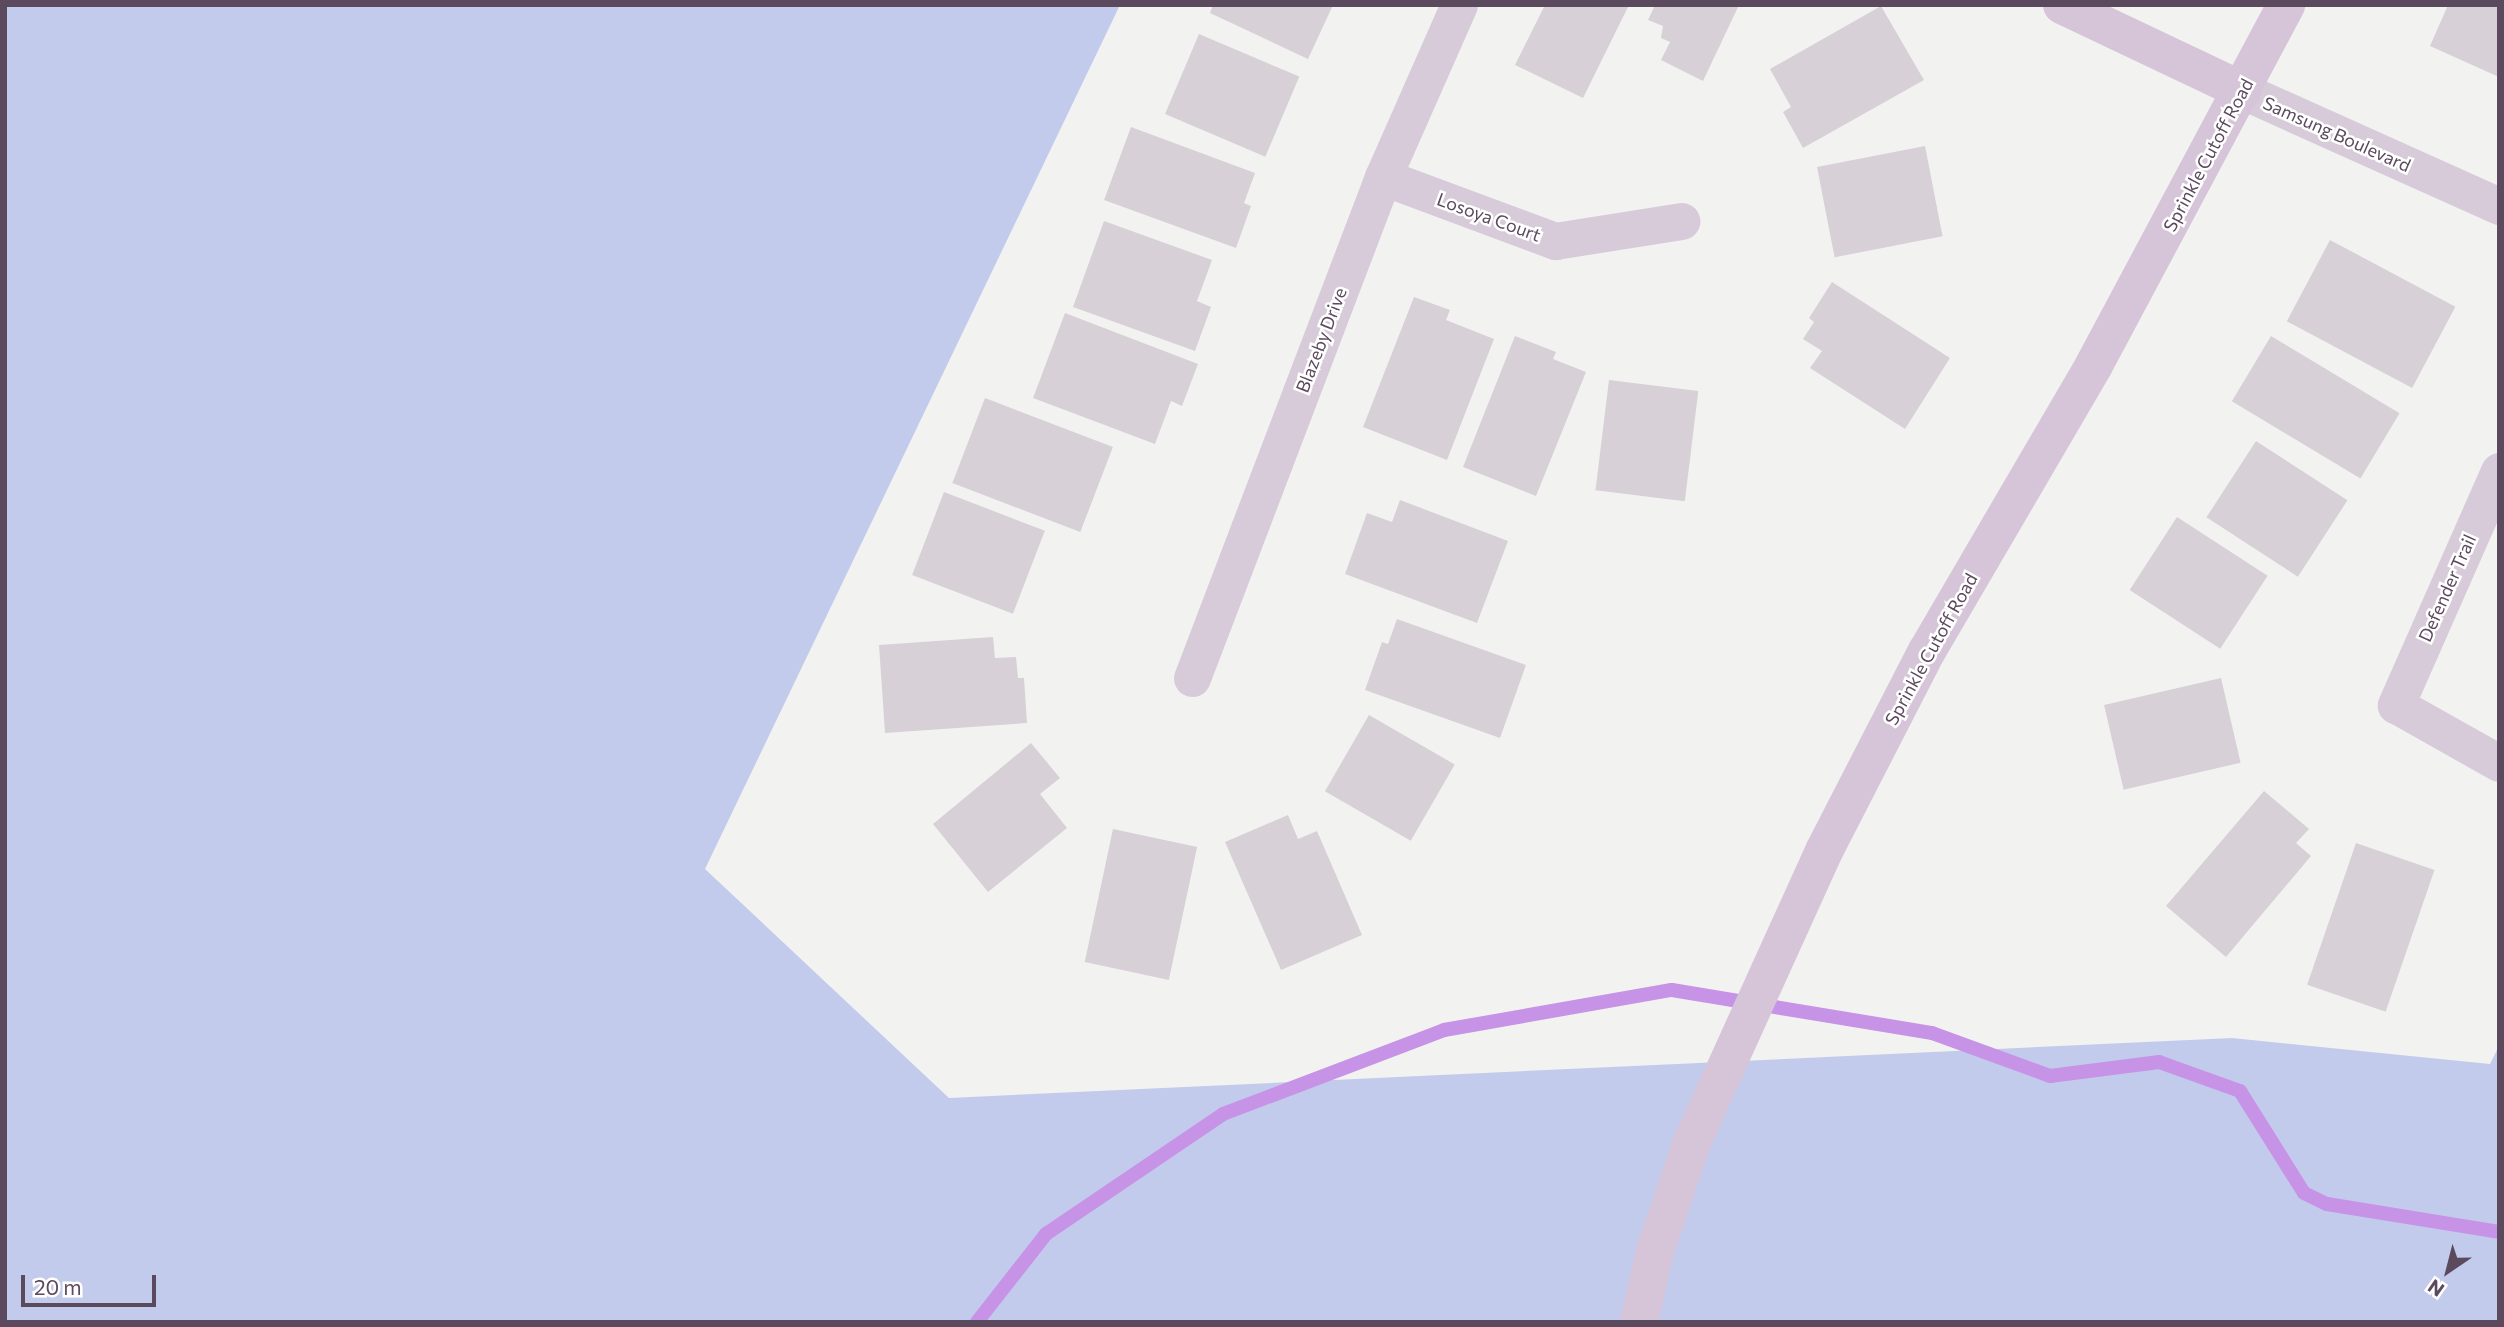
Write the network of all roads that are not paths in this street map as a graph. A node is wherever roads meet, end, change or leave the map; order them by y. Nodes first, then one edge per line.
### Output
1 (1459, 5) edge
2 (2062, 5) edge
3 (2286, 5) edge
4 (2243, 92) junction
5 (1383, 177) junction
6 (2499, 206) edge
7 (1681, 221) dead end
8 (2499, 471) edge
9 (1192, 678) dead end
10 (2499, 762) edge
11 (1639, 1322) edge

1 - 5 street, Blazeby Drive
2 - 4 street, Samsung Boulevard
3 - 4 street, Sprinkle Cutoff Road
4 - 6 street, Samsung Boulevard
4 - 11 street, Sprinkle Cutoff Road
5 - 7 street, Losoya Court
5 - 9 street, Blazeby Drive
8 - 10 street, Defender Trail

